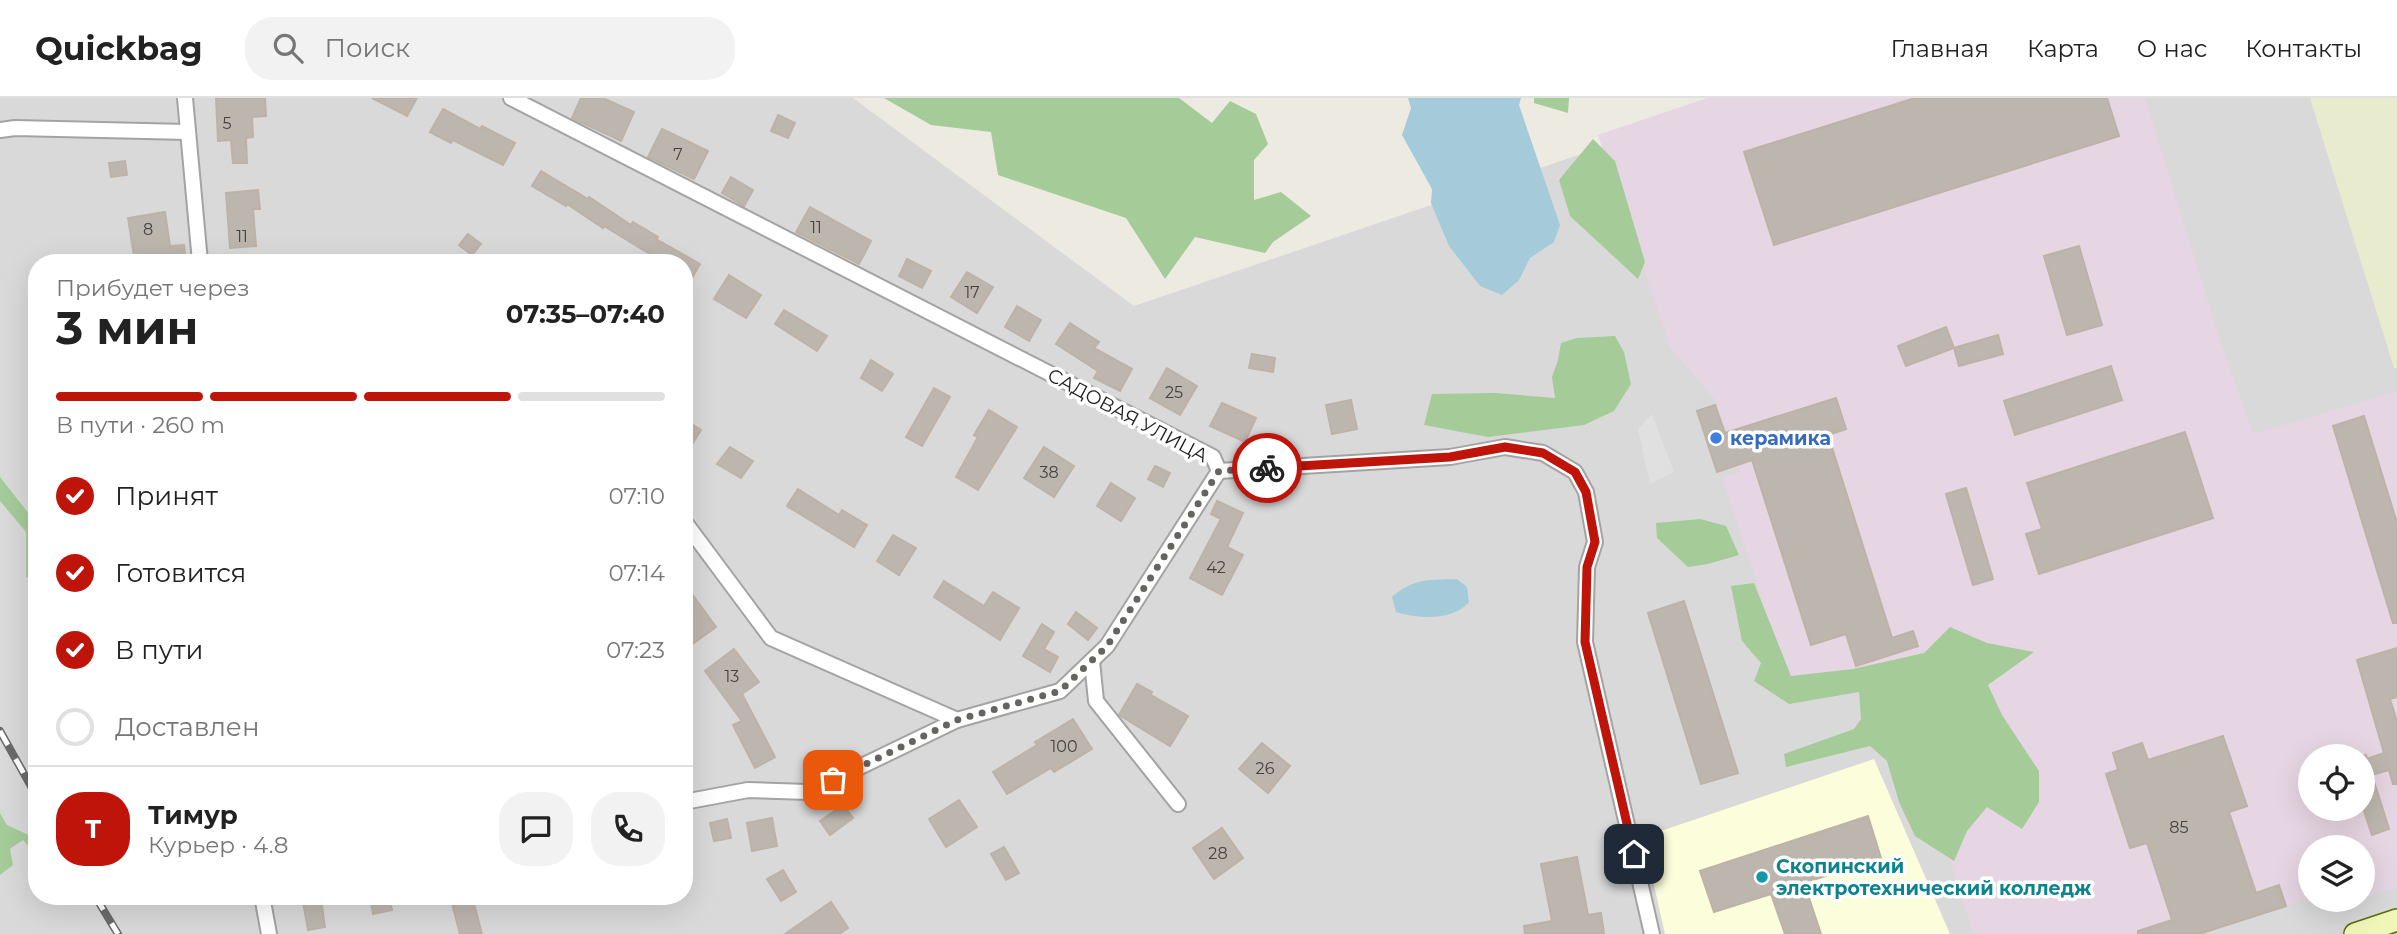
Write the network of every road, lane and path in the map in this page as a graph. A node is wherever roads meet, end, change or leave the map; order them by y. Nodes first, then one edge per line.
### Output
1 (185, 98) edge
2 (511, 98) edge
3 (0, 130) edge
4 (188, 132) junction
5 (199, 254) edge
6 (1219, 471) junction
7 (693, 533) edge
8 (1092, 661) junction
9 (957, 720) junction
10 (693, 800) edge
11 (1178, 804) dead end
12 (264, 905) edge
13 (2397, 920) edge
14 (269, 934) edge
15 (1652, 934) edge
16 (2355, 934) edge

1 - 4 street
2 - 6 street, САДОВАЯ УЛИЦА
3 - 4 street
4 - 5 street
6 - 8 street
6 - 15 street, САДОВАЯ УЛИЦА
7 - 9 street
8 - 9 street
8 - 11 street
9 - 10 street
12 - 14 street
13 - 16 main road

